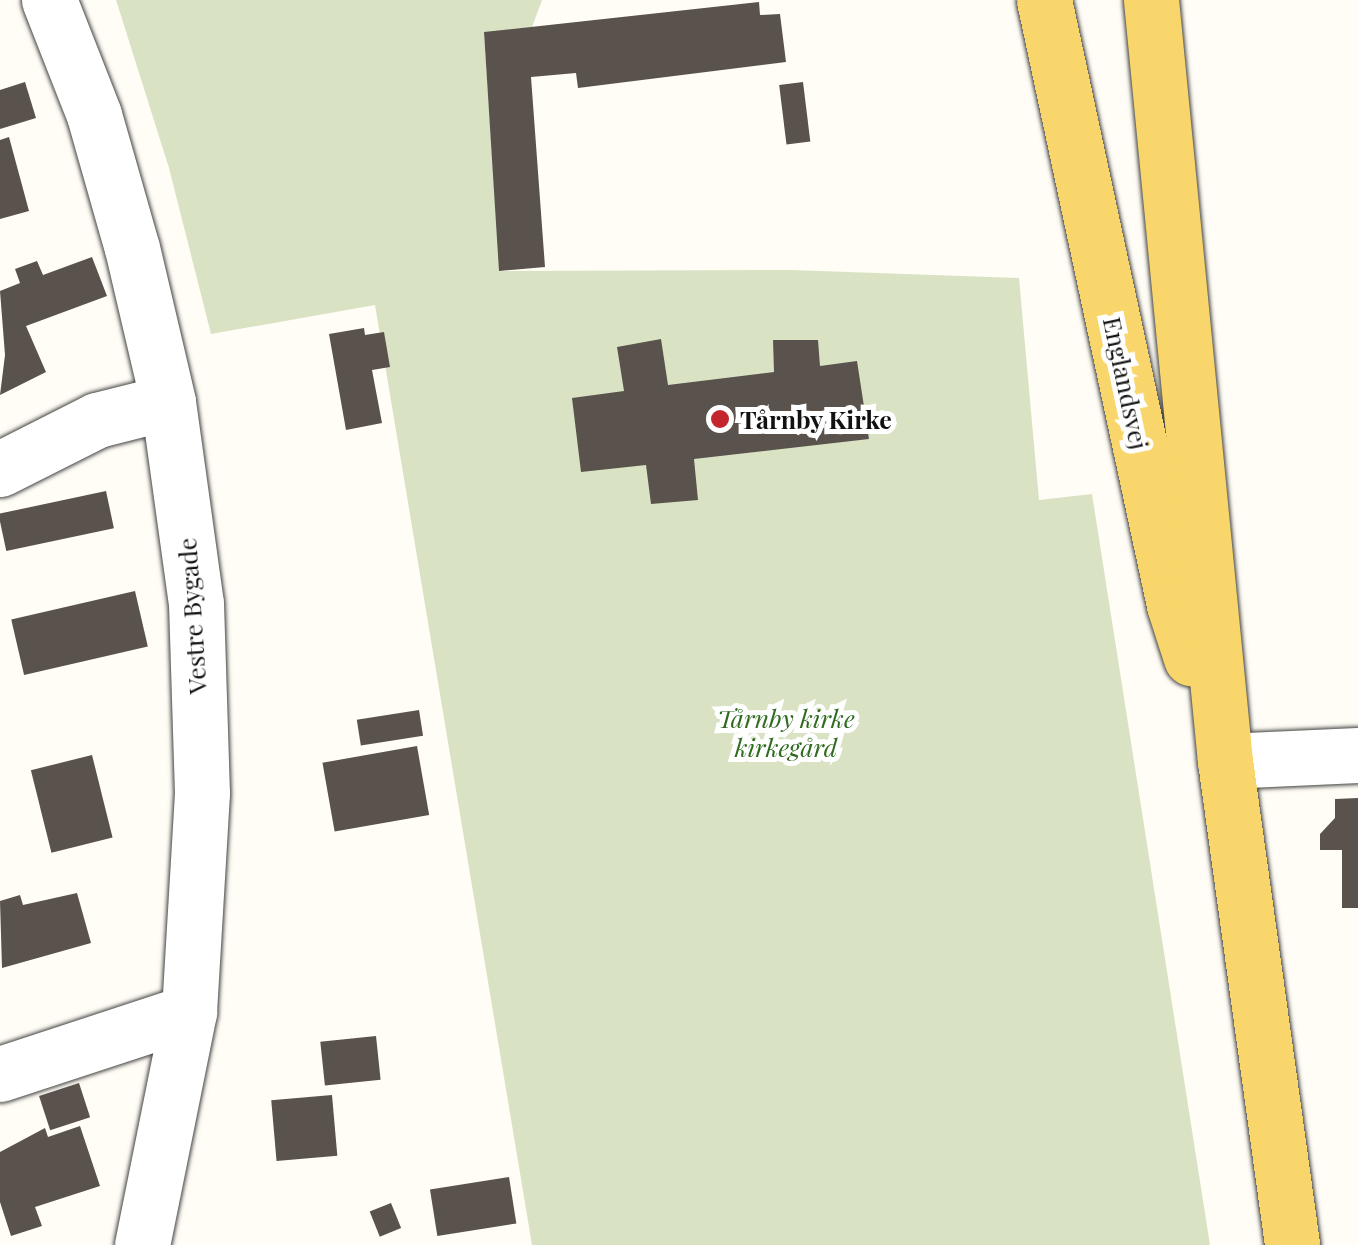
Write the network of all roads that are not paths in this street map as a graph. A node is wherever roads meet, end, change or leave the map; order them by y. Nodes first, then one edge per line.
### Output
1 (49, 0) edge
2 (1044, 0) edge
3 (1151, 0) edge
4 (168, 402) junction
5 (0, 468) edge
6 (1358, 754) edge
7 (1225, 760) junction
8 (189, 1012) junction
9 (0, 1074) edge
10 (142, 1245) edge
11 (1292, 1245) edge

1 - 4 street, Vestre Bygade
2 - 7 main road, Englandsvej
3 - 7 main road, Englandsvej
4 - 5 street
4 - 8 street, Vestre Bygade
6 - 7 street
7 - 11 main road, Englandsvej
8 - 9 street
8 - 10 street, Vestre Bygade

